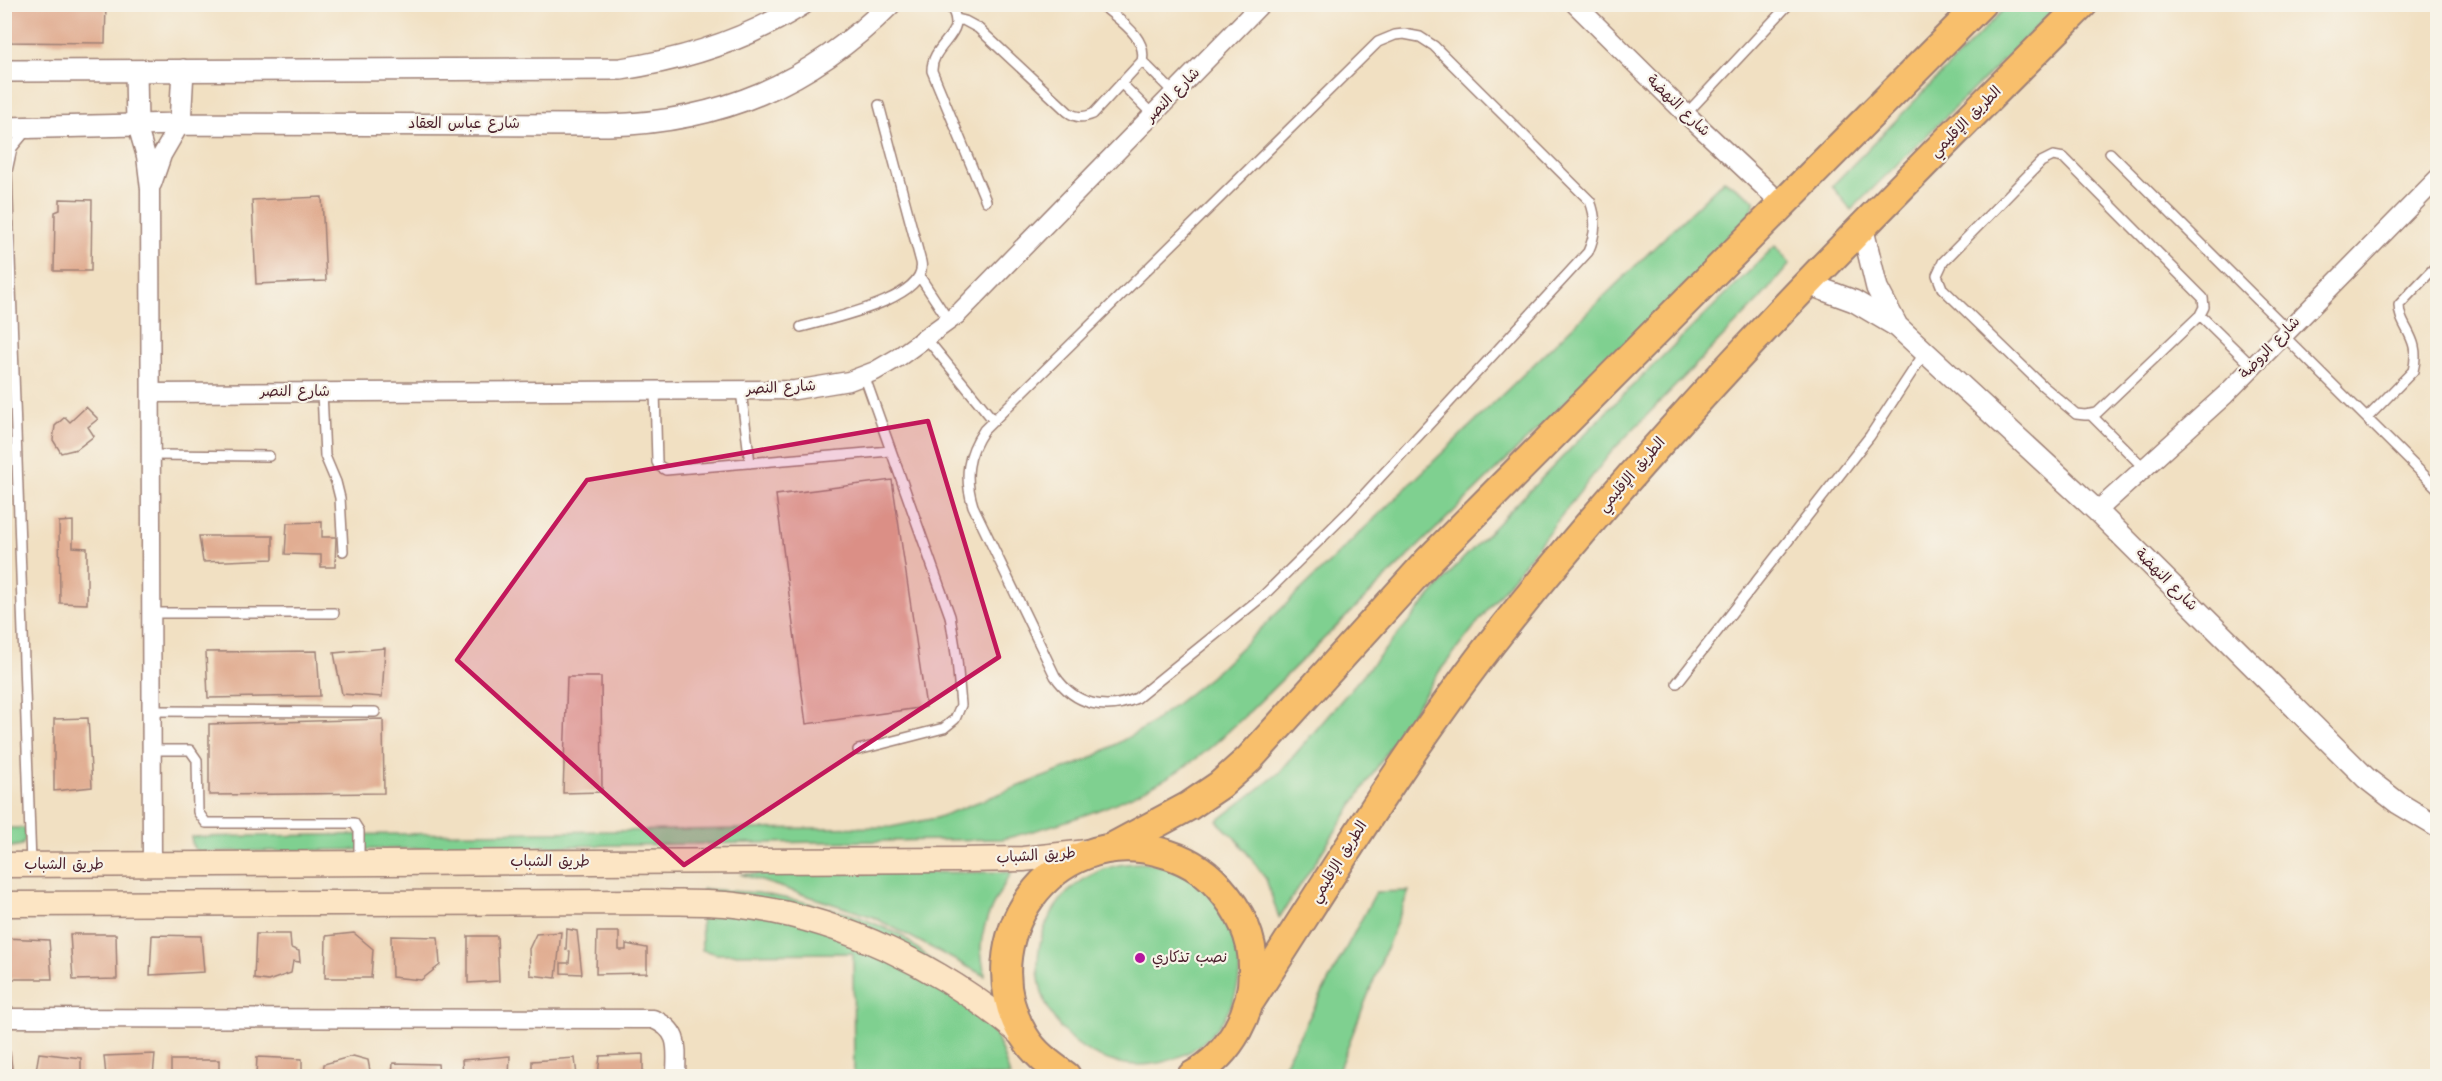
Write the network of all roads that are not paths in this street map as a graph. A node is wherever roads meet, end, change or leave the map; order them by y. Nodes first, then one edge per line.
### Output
1 (803, 4) edge
2 (890, 4) edge
3 (948, 4) edge
4 (1101, 4) edge
5 (1261, 4) edge
6 (1575, 4) edge
7 (1788, 4) edge
8 (1981, 4) edge
9 (2083, 4) edge
10 (957, 19) junction
11 (1142, 61) junction
12 (183, 70) junction
13 (4, 71) edge
14 (136, 71) junction
15 (1121, 83) junction
16 (1174, 93) junction
17 (879, 105) dead end
18 (1686, 114) junction
19 (1153, 115) junction
20 (137, 124) junction
21 (180, 124) junction
22 (4, 128) edge
23 (30, 128) junction
24 (2110, 153) dead end
25 (6, 167) edge
26 (2438, 178) edge
27 (150, 189) junction
28 (986, 201) dead end
29 (1783, 206) junction
30 (1862, 226) junction
31 (2438, 264) edge
32 (920, 277) junction
33 (1808, 285) junction
34 (2200, 315) junction
35 (949, 321) junction
36 (801, 327) dead end
37 (1898, 327) junction
38 (2286, 332) junction
39 (926, 338) junction
40 (1925, 352) junction
41 (2252, 366) junction
42 (864, 375) junction
43 (655, 391) junction
44 (741, 391) junction
45 (322, 392) junction
46 (151, 393) junction
47 (2091, 415) junction
48 (2367, 418) junction
49 (994, 421) junction
50 (890, 451) junction
51 (151, 455) junction
52 (269, 456) dead end
53 (750, 464) junction
54 (2144, 468) junction
55 (2438, 489) edge
56 (2097, 511) junction
57 (343, 551) dead end
58 (151, 613) junction
59 (334, 613) dead end
60 (1677, 683) dead end
61 (152, 711) junction
62 (375, 712) dead end
63 (152, 750) junction
64 (858, 750) dead end
65 (2438, 826) edge
66 (1103, 850) junction
67 (359, 863) junction
68 (152, 864) junction
69 (4, 865) edge
70 (31, 865) junction
71 (4, 904) edge
72 (1250, 1000) junction
73 (4, 1018) edge
74 (1024, 1036) junction
75 (1232, 1039) junction
76 (1055, 1072) edge
77 (676, 1077) edge
78 (1192, 1077) edge
79 (1223, 1077) edge

1 - 12 street
2 - 21 street, شارع عباس العقاد
3 - 10 lane
4 - 11 lane
5 - 16 street, شارع النصر
6 - 18 street, شارع النهضة
7 - 18 lane
8 - 29 highway
9 - 30 highway, الطريق الإقليمي
10 - 15 lane
10 - 28 lane
11 - 15 lane
11 - 16 lane
12 - 14 street
12 - 21 street
13 - 14 street
14 - 20 street
15 - 19 lane
16 - 19 street, شارع النصر
17 - 32 lane
18 - 29 street, شارع النهضة
19 - 35 street, شارع النصر
20 - 21 street, شارع عباس العقاد
20 - 23 street, شارع عباس العقاد
20 - 27 street
21 - 27 street
22 - 23 street, شارع عباس العقاد
23 - 25 lane
24 - 38 lane
25 - 70 lane
26 - 38 street, شارع الروضة
27 - 46 street
29 - 66 highway
30 - 33 highway, الطريق الإقليمي
30 - 37 street, شارع النهضة
31 - 48 lane
32 - 35 lane
32 - 36 lane
33 - 37 street, شارع النهضة
33 - 72 highway, الطريق الإقليمي
34 - 41 lane
34 - 47 lane
34 - 47 lane
35 - 39 street, شارع النصر
37 - 40 street, شارع النهضة
38 - 41 street, شارع الروضة
38 - 48 lane
39 - 42 street, شارع النصر
39 - 49 lane
40 - 56 street, شارع النهضة
40 - 60 lane
41 - 54 street, شارع الروضة
42 - 44 street, شارع النصر
42 - 50 lane
43 - 44 street, شارع النصر
43 - 45 street, شارع النصر
43 - 53 lane
44 - 53 lane
45 - 46 street, شارع النصر
45 - 57 lane
46 - 51 street
47 - 54 lane
48 - 55 lane
49 - 49 lane
50 - 53 lane
50 - 64 lane
51 - 52 lane
51 - 58 street
54 - 56 street, شارع الروضة
56 - 65 street, شارع النهضة
58 - 59 lane
58 - 61 street
61 - 62 lane
61 - 63 street
63 - 67 lane
63 - 68 street
66 - 67 main road, طريق الشباب
66 - 72 highway
66 - 74 highway
67 - 68 main road, طريق الشباب
68 - 70 main road, طريق الشباب
69 - 70 main road, طريق الشباب
71 - 74 main road
72 - 75 highway
73 - 77 street
74 - 76 highway
75 - 78 highway
75 - 79 highway

